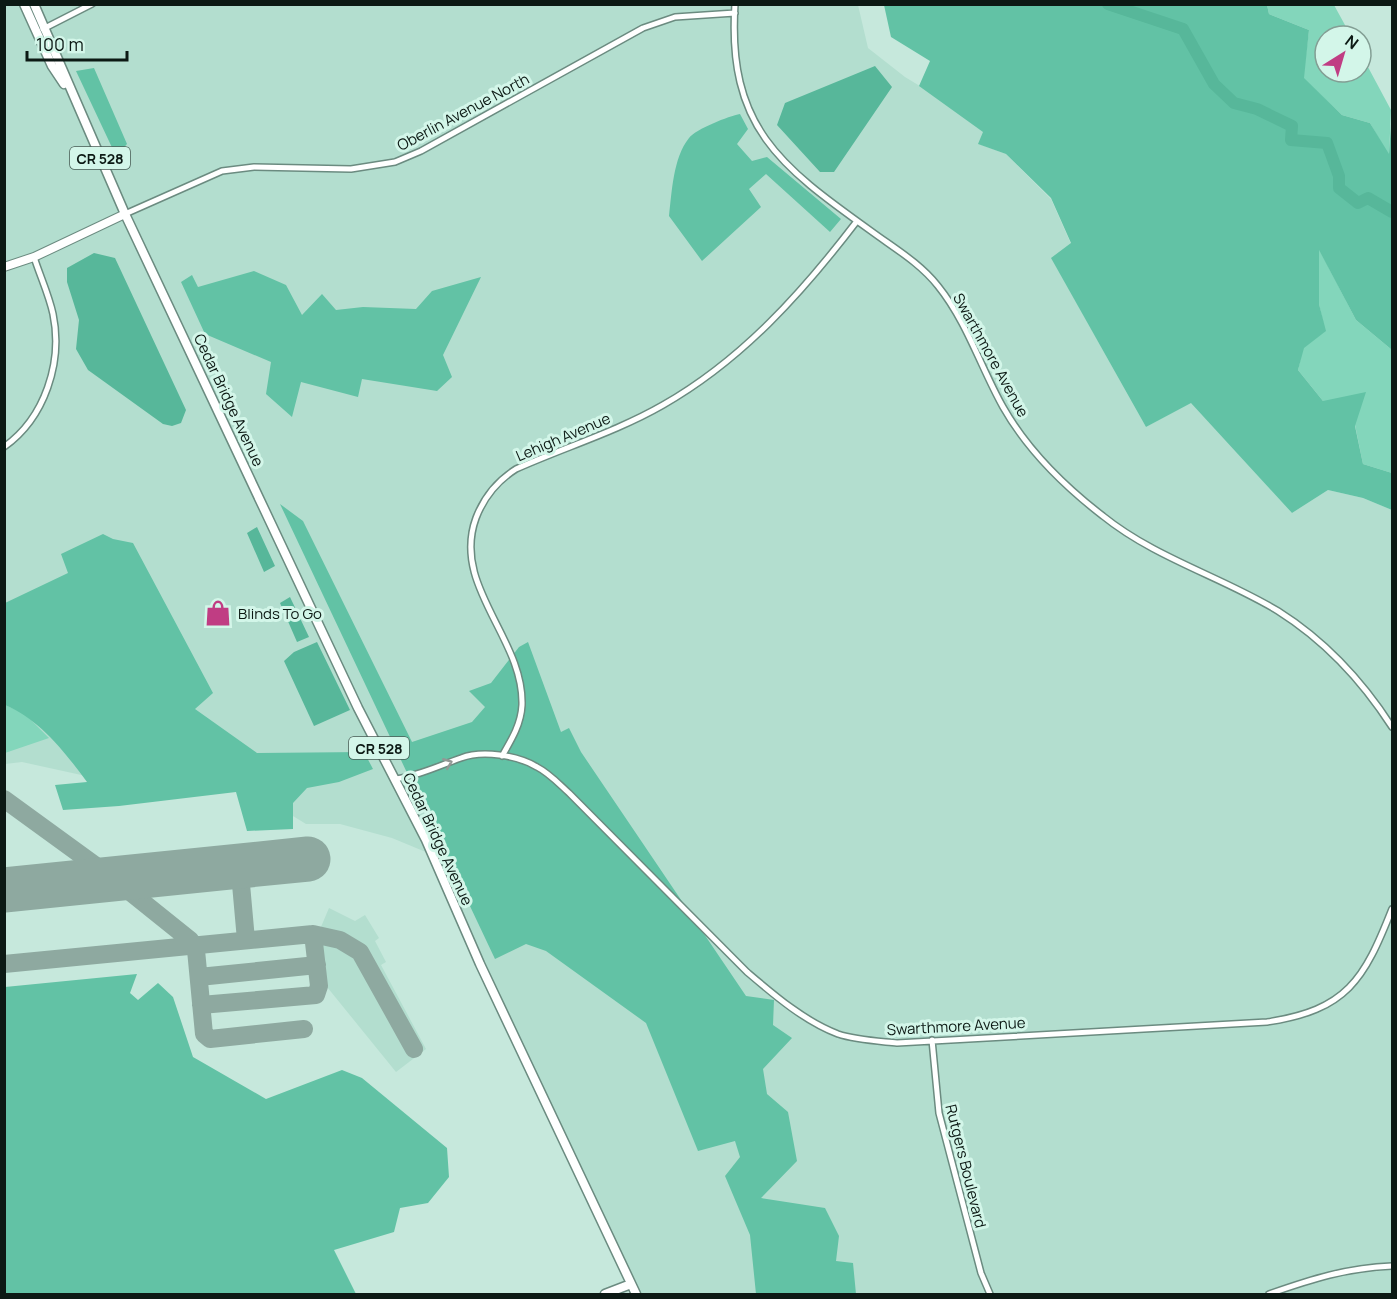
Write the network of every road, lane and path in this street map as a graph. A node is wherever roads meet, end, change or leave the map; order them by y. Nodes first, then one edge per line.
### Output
1 (24, 4) edge
2 (34, 4) edge
3 (93, 4) edge
4 (735, 4) edge
5 (735, 13) junction
6 (41, 30) junction
7 (125, 214) junction
8 (856, 221) junction
9 (34, 257) junction
10 (4, 267) edge
11 (4, 447) edge
12 (1392, 727) edge
13 (502, 756) junction
14 (395, 779) junction
15 (1392, 909) edge
16 (932, 1040) junction
17 (1392, 1266) edge
18 (631, 1284) junction
19 (605, 1294) edge
20 (636, 1294) edge
21 (990, 1294) edge
22 (1269, 1294) edge

1 - 6 main road, Cedar Bridge Avenue / CR 528
2 - 6 main road, Cedar Bridge Avenue / CR 528
3 - 6 street
4 - 5 street, Swarthmore Avenue
5 - 7 street, Oberlin Avenue North
5 - 8 street, Swarthmore Avenue
6 - 7 main road, Cedar Bridge Avenue / CR 528
7 - 9 street
7 - 14 main road, Cedar Bridge Avenue / CR 528
8 - 12 street, Swarthmore Avenue
8 - 13 street, Lehigh Avenue
9 - 10 street
9 - 11 street
14 -> 13 street, Swarthmore Avenue
13 - 16 street, Swarthmore Avenue
14 - 18 main road, Cedar Bridge Avenue / CR 528
15 - 16 street, Swarthmore Avenue
16 - 21 street, Rutgers Boulevard
17 - 22 street
18 - 19 main road
18 - 20 main road, Cedar Bridge Avenue / CR 528

